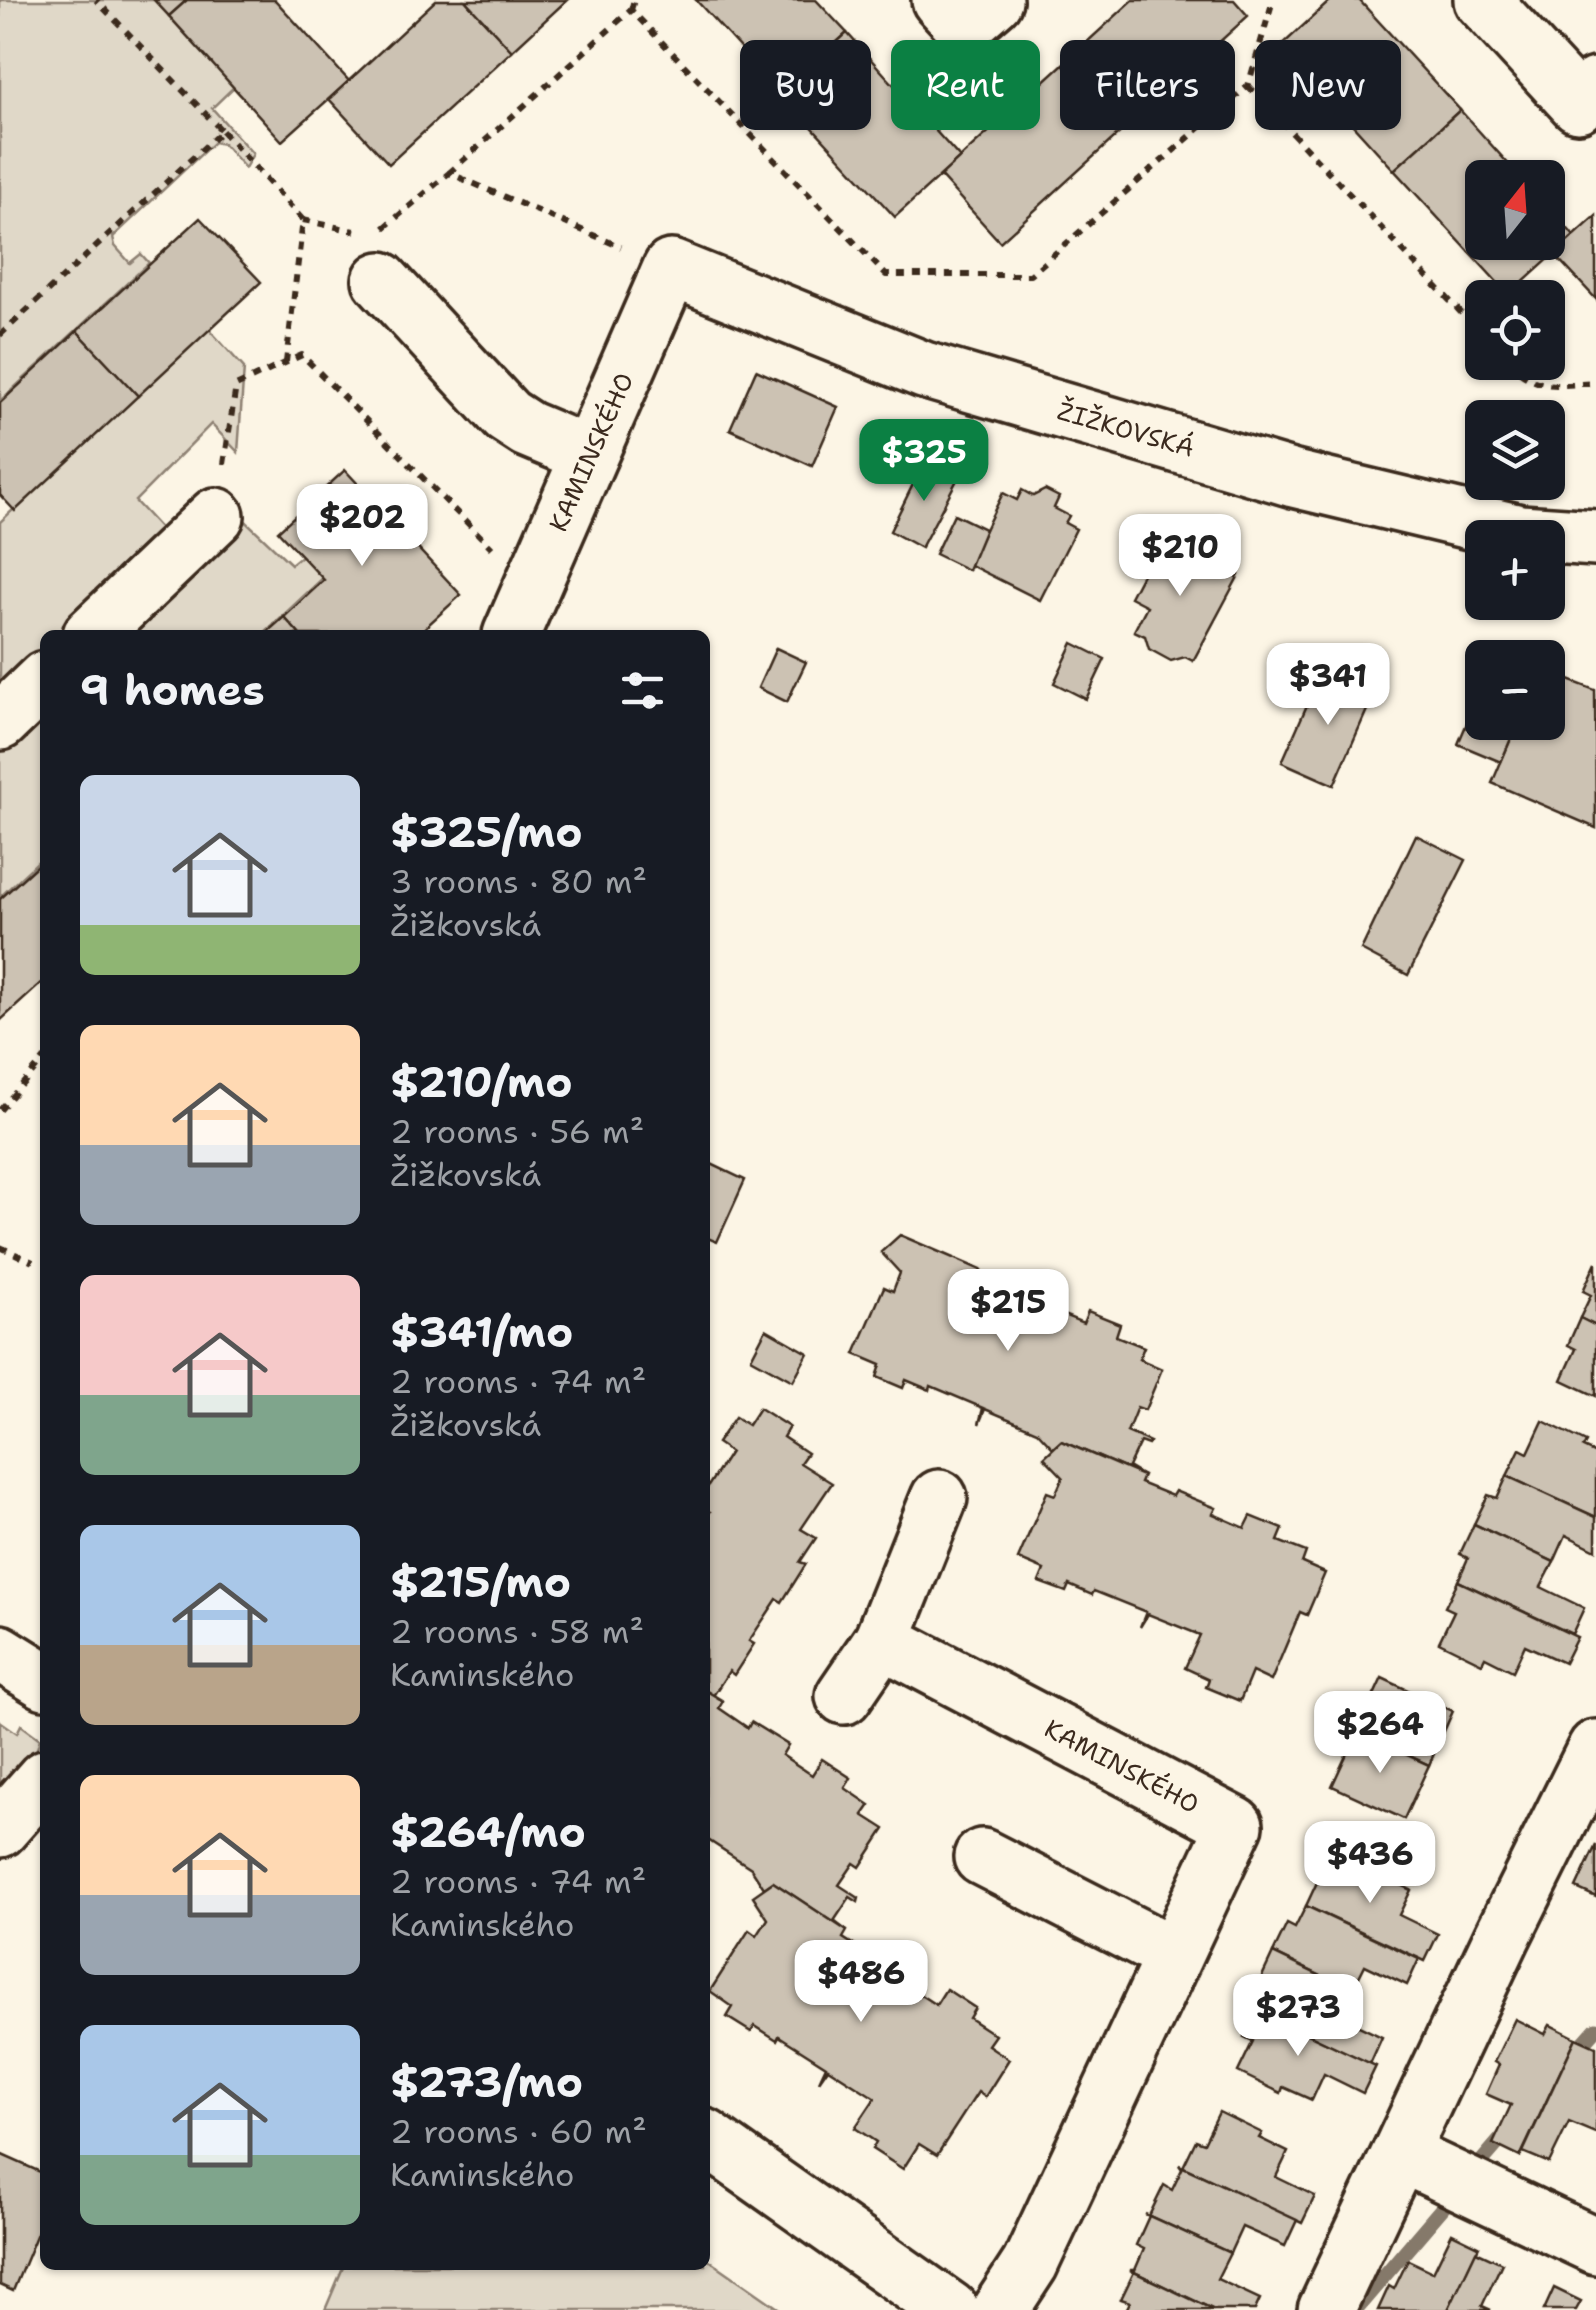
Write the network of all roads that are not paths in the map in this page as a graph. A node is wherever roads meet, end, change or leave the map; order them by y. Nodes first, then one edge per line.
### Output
1 (940, 0) edge
2 (994, 0) edge
3 (1482, 0) edge
4 (1596, 86) edge
5 (373, 250) road end
6 (671, 268) joint
7 (589, 455) junction
8 (216, 516) road end
9 (1596, 538) edge
10 (521, 612) edge
11 (96, 630) edge
12 (40, 684) edge
13 (0, 722) edge
14 (939, 1498) dead end
15 (882, 1640) junction
16 (0, 1653) edge
17 (40, 1678) edge
18 (844, 1696) dead end
19 (1596, 1748) edge
20 (40, 1784) edge
21 (0, 1829) edge
22 (982, 1857) dead end
23 (1172, 1955) junction
24 (710, 2141) edge
25 (1401, 2154) junction
26 (1596, 2246) edge
27 (950, 2310) edge
28 (1000, 2310) edge
29 (1326, 2310) edge

1 - 2 street
3 - 4 street
5 - 7 street
6 - 7 street, KAMINSKÉHO
6 - 9 street, ŽIŽKOVSKÁ
7 - 10 street, KAMINSKÉHO
8 - 11 street
12 - 13 street
14 - 15 street
15 - 18 street
15 - 23 street, KAMINSKÉHO
16 - 17 street
19 - 25 street
20 - 21 street
22 - 23 street
23 - 28 street, KAMINSKÉHO
24 - 27 street
25 - 26 street
25 - 29 street

